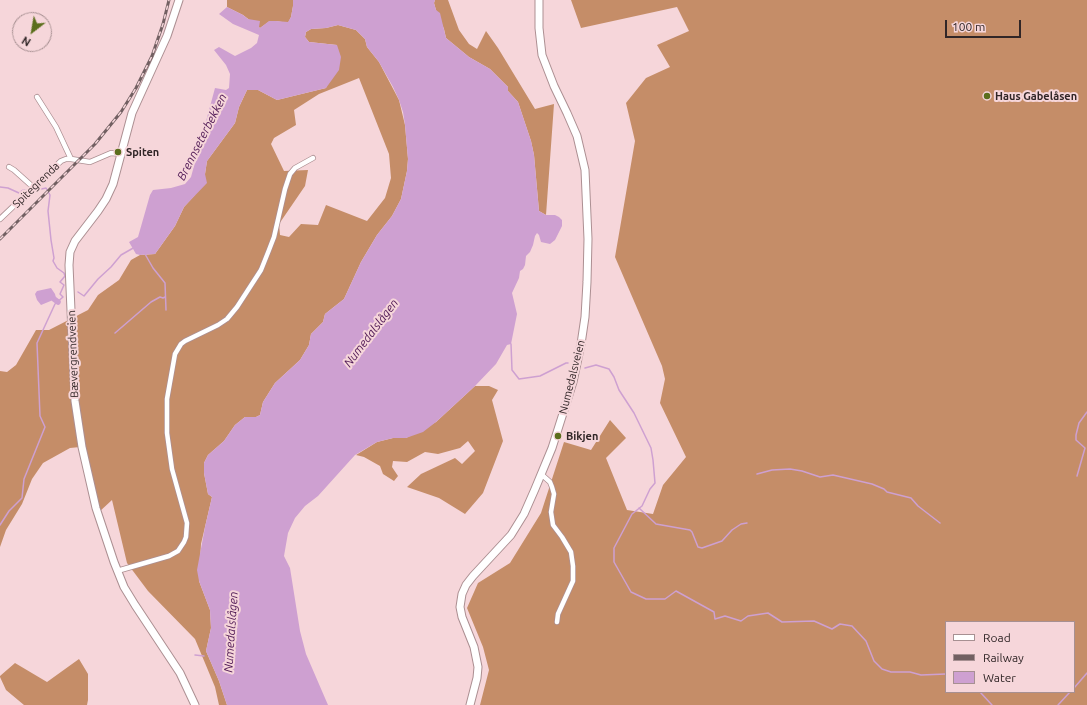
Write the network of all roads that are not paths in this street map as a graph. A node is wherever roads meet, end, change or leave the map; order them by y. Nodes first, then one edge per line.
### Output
1 (179, 0) edge
2 (539, 0) edge
3 (37, 97) dead end
4 (121, 154) junction
5 (313, 158) dead end
6 (71, 159) junction
7 (9, 167) dead end
8 (33, 187) junction
9 (0, 219) edge
10 (541, 474) junction
11 (117, 571) junction
12 (557, 622) dead end
13 (195, 705) edge
14 (470, 705) edge

1 - 4 main road, Bævergrendveien
2 - 10 main road, Numedalsveien
3 - 6 street
4 - 6 street, Spitegrenda
4 - 11 main road, Bævergrendveien
5 - 11 street
6 - 8 street, Spitegrenda
7 - 8 street
8 - 9 street, Spitegrenda
10 - 12 street
10 - 14 main road, Numedalsveien
11 - 13 main road, Bævergrendveien

